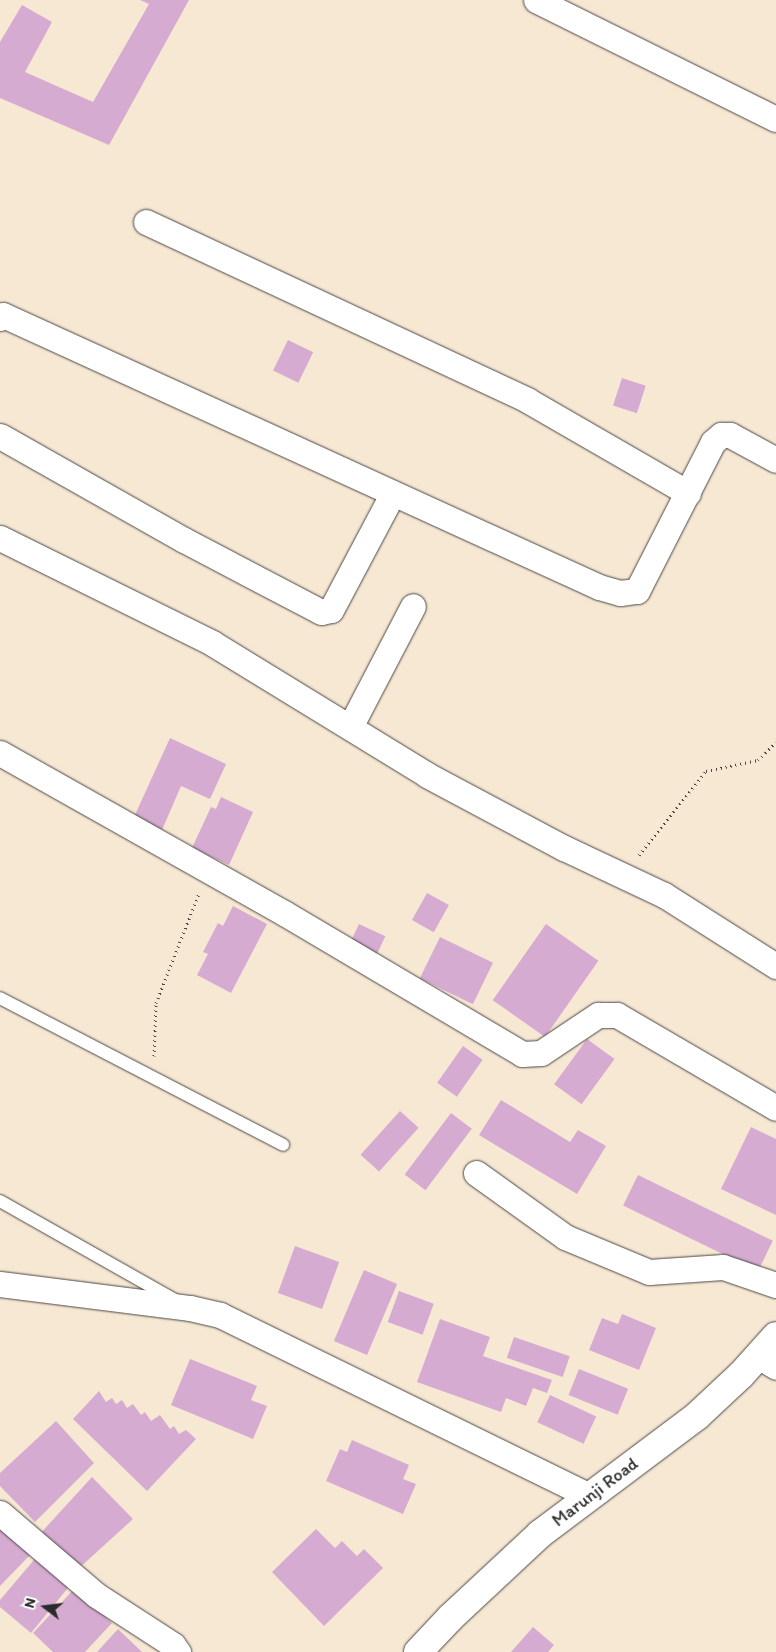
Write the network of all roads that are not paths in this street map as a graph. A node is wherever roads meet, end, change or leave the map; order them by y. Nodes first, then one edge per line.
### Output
1 (536, 0) edge
2 (776, 119) edge
3 (146, 222) dead end
4 (0, 318) edge
5 (0, 436) edge
6 (776, 460) edge
7 (393, 493) junction
8 (688, 493) junction
9 (0, 538) edge
10 (413, 606) dead end
11 (350, 727) junction
12 (0, 752) edge
13 (776, 966) edge
14 (0, 998) edge
15 (776, 1108) edge
16 (283, 1145) dead end
17 (476, 1173) dead end
18 (0, 1201) edge
19 (0, 1284) edge
20 (776, 1285) edge
21 (190, 1308) junction
22 (776, 1336) edge
23 (767, 1361) edge
24 (589, 1496) junction
25 (0, 1513) edge
26 (178, 1652) edge
27 (418, 1652) edge

1 - 2 street
3 - 8 street
4 - 7 street
5 - 7 street
6 - 8 street
7 - 8 street
9 - 11 street
10 - 11 street
11 - 13 street
12 - 15 street
14 - 16 lane
17 - 20 street
18 - 21 lane
19 - 21 street
21 - 24 street
22 - 23 street, Marunji Road
23 - 24 street, Marunji Road
24 - 27 street, Marunji Road
25 - 26 street

